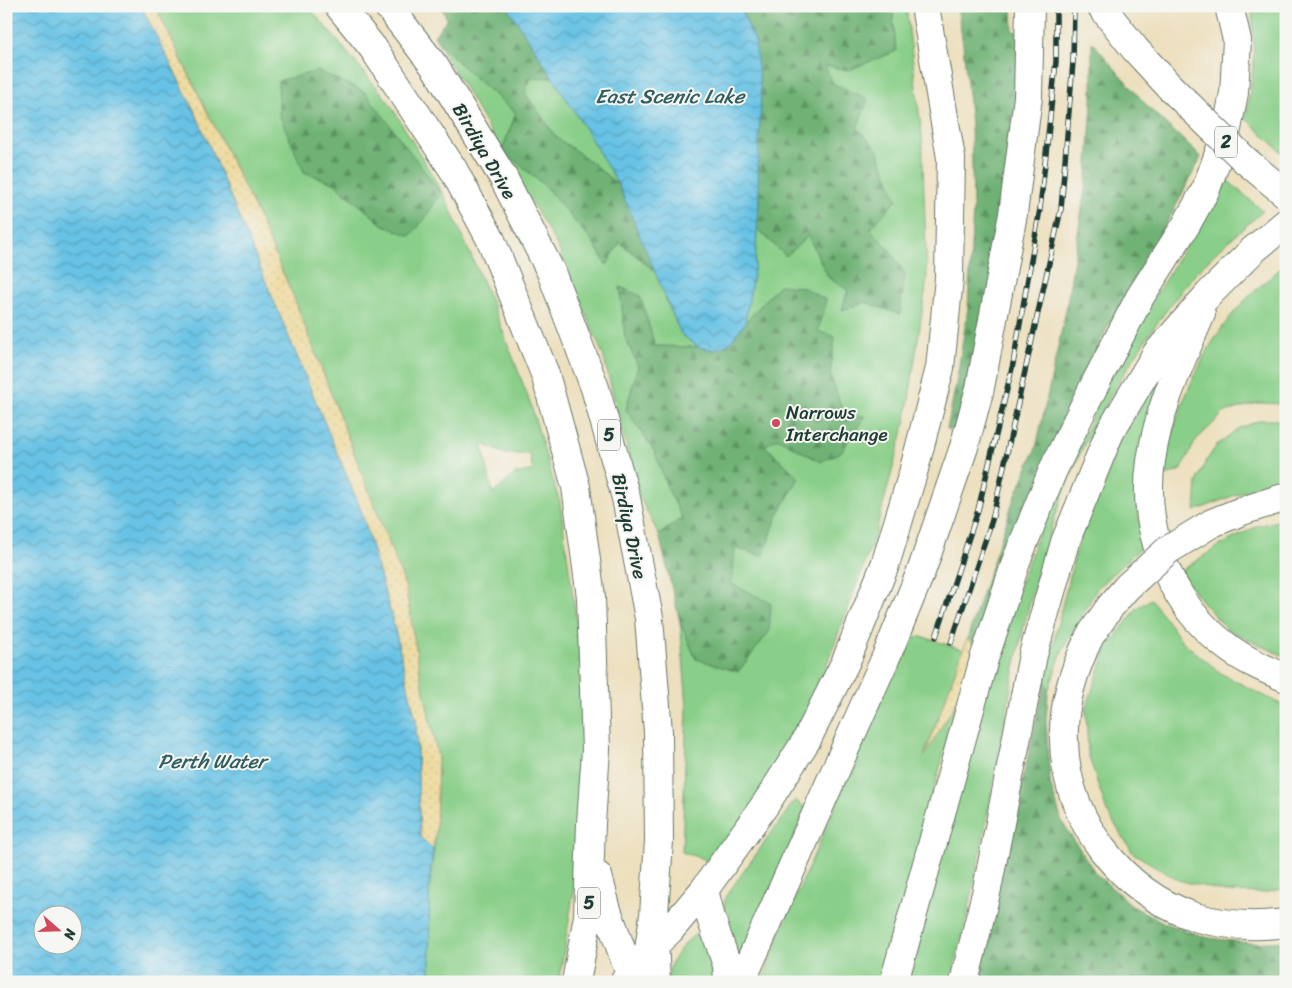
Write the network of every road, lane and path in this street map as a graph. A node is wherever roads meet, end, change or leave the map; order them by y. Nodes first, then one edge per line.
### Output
1 (340, 6) edge
2 (388, 6) edge
3 (925, 6) edge
4 (1030, 6) edge
5 (1101, 6) edge
6 (1229, 6) edge
7 (1286, 194) edge
8 (1286, 223) edge
9 (1209, 294) junction
10 (1286, 498) edge
11 (1286, 678) edge
12 (591, 823) junction
13 (704, 890) junction
14 (1286, 923) edge
15 (652, 948) junction
16 (632, 980) edge
17 (576, 982) edge
18 (656, 982) edge
19 (728, 982) edge
20 (741, 982) edge
21 (894, 982) edge
22 (964, 982) edge

1 - 12 highway, Birdiya Drive / 5
2 - 15 highway, Birdiya Drive / 5
3 - 13 highway
4 - 20 highway
5 - 7 highway, 2, bridge
6 - 21 highway
8 - 9 highway
9 - 11 highway
9 - 22 highway
10 - 14 highway, bridge
12 - 16 highway
12 - 17 highway, Birdiya Drive / 5
13 - 15 highway
13 - 19 highway
15 - 16 highway, Birdiya Drive / 5
15 - 18 highway

